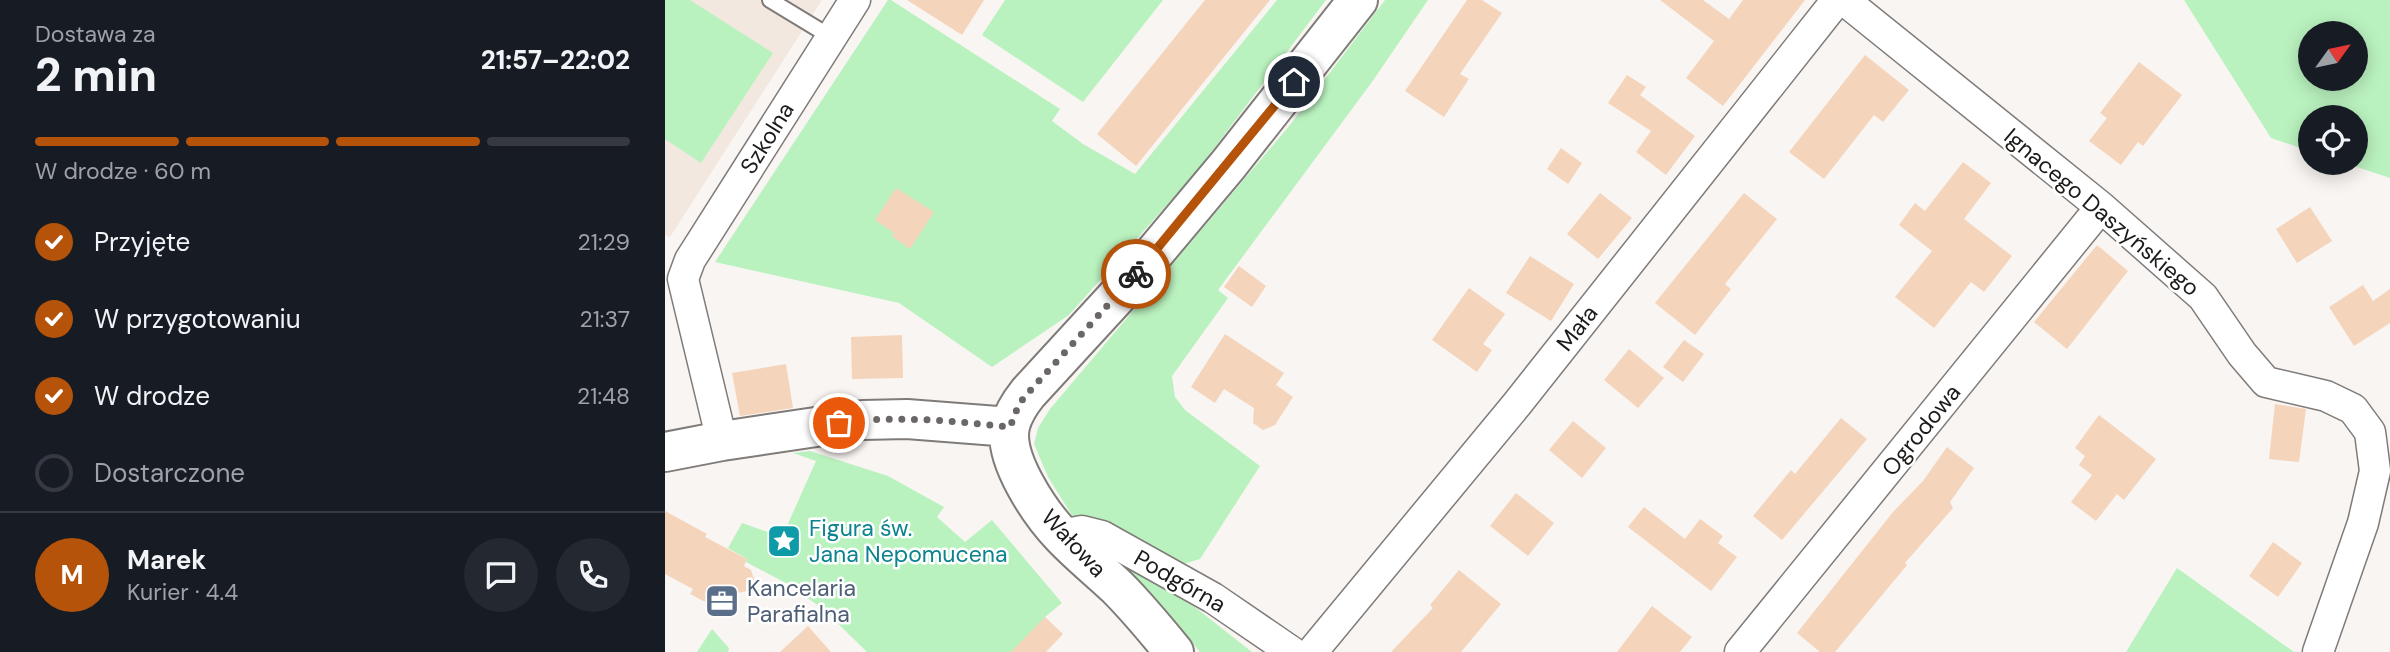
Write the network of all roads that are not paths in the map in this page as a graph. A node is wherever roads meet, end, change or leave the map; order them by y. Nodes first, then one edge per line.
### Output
1 (770, 0) edge
2 (855, 0) edge
3 (1358, 0) edge
4 (1837, 0) edge
5 (1844, 0) edge
6 (831, 37) junction
7 (2101, 207) junction
8 (674, 274) edge
9 (1010, 427) junction
10 (722, 441) junction
11 (665, 452) edge
12 (1062, 535) junction
13 (1174, 652) edge
14 (1292, 652) edge
15 (1312, 652) edge
16 (1740, 652) edge
17 (2318, 652) edge

1 - 6 lane
2 - 6 street, Szkolna
3 - 9 street
4 - 15 street, Mała
5 - 7 street, Ignacego Daszyńskiego
6 - 8 street, Szkolna
7 - 16 street, Ogrodowa
7 - 17 street, Ignacego Daszyńskiego
8 - 10 street, Szkolna
9 - 10 street
9 - 12 street, Wałowa
10 - 11 street
12 - 13 street, Wałowa
12 - 14 street, Podgórna

